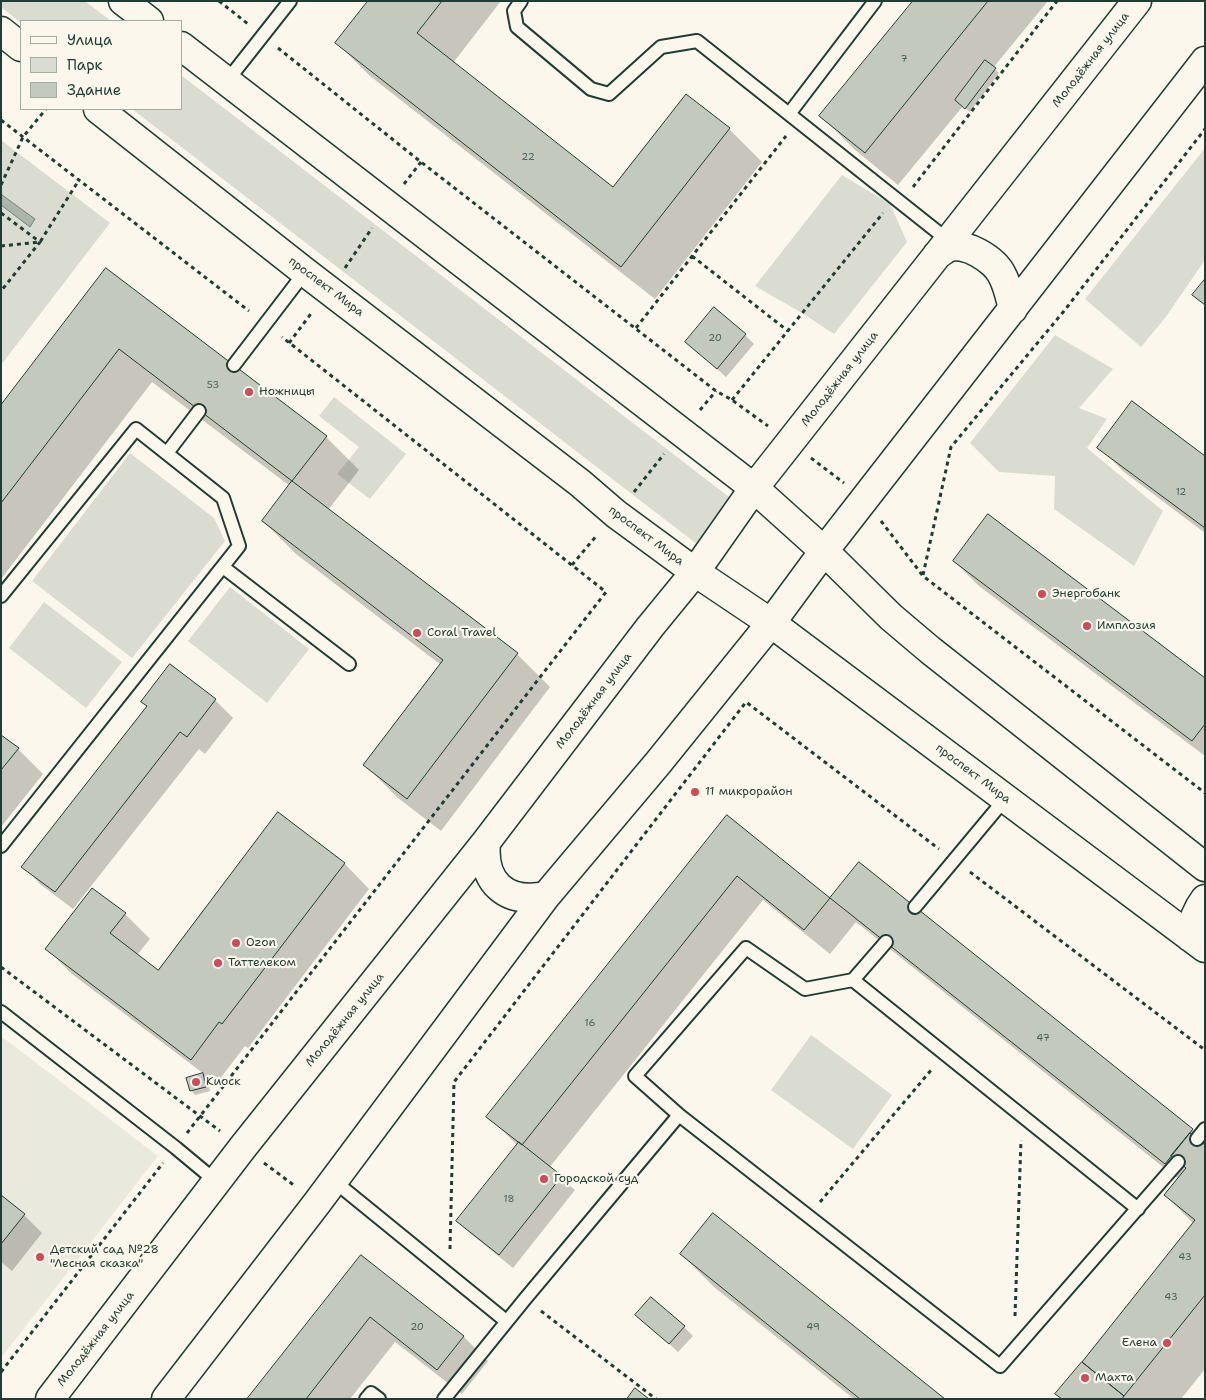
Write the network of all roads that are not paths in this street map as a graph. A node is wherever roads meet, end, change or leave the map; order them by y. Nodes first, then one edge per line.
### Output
1 (123, 1) edge
2 (290, 1) edge
3 (521, 1) edge
4 (874, 1) edge
5 (1137, 1) edge
6 (148, 20) edge
7 (1, 31) edge
8 (20, 46) edge
9 (182, 47) edge
10 (1205, 61) edge
11 (227, 81) junction
12 (99, 110) edge
13 (793, 117) junction
14 (943, 248) junction
15 (305, 272) junction
16 (1012, 309) junction
17 (234, 365) dead end
18 (199, 410) dead end
19 (167, 452) junction
20 (754, 488) junction
21 (824, 551) junction
22 (222, 567) junction
23 (695, 572) junction
24 (1, 596) edge
25 (771, 623) junction
26 (349, 664) dead end
27 (1005, 799) junction
28 (486, 842) junction
29 (1, 846) edge
30 (1205, 867) edge
31 (546, 896) junction
32 (1205, 899) edge
33 (915, 907) dead end
34 (886, 942) dead end
35 (1197, 943) edge
36 (854, 980) junction
37 (1, 1012) edge
38 (679, 1114) junction
39 (1178, 1162) dead end
40 (334, 1181) junction
41 (218, 1182) junction
42 (1138, 1209) junction
43 (506, 1321) junction
44 (50, 1399) edge
45 (166, 1399) edge
46 (366, 1399) edge
47 (379, 1399) edge
48 (444, 1399) edge

1 - 6 street
2 - 11 lane
3 - 13 lane
4 - 13 lane
5 - 14 street, Молодёжная улица
7 - 8 street
9 - 11 street
10 - 16 street
11 - 20 street
12 - 15 street, проспект Мира
13 - 14 lane
14 - 16 street
14 - 20 street, Молодёжная улица
15 - 17 lane
15 - 23 street, проспект Мира
16 - 21 street
18 - 19 lane
19 - 22 lane
19 - 24 lane
20 - 21 street
20 - 23 street, Молодёжная улица
21 - 25 street
21 - 30 street
22 - 26 lane
22 - 29 lane
23 - 25 street, проспект Мира
23 - 28 street, Молодёжная улица
25 - 27 street, проспект Мира
25 - 31 street
27 - 33 lane
27 - 35 street, проспект Мира
28 - 31 street
28 - 41 street, Молодёжная улица
31 - 40 street
32 - 35 street
34 - 36 lane
36 - 38 lane
36 - 42 lane
37 - 41 lane
38 - 42 lane
38 - 43 lane
39 - 42 lane
40 - 43 lane
40 - 45 street
41 - 44 street, Молодёжная улица
43 - 48 lane
46 - 47 lane

